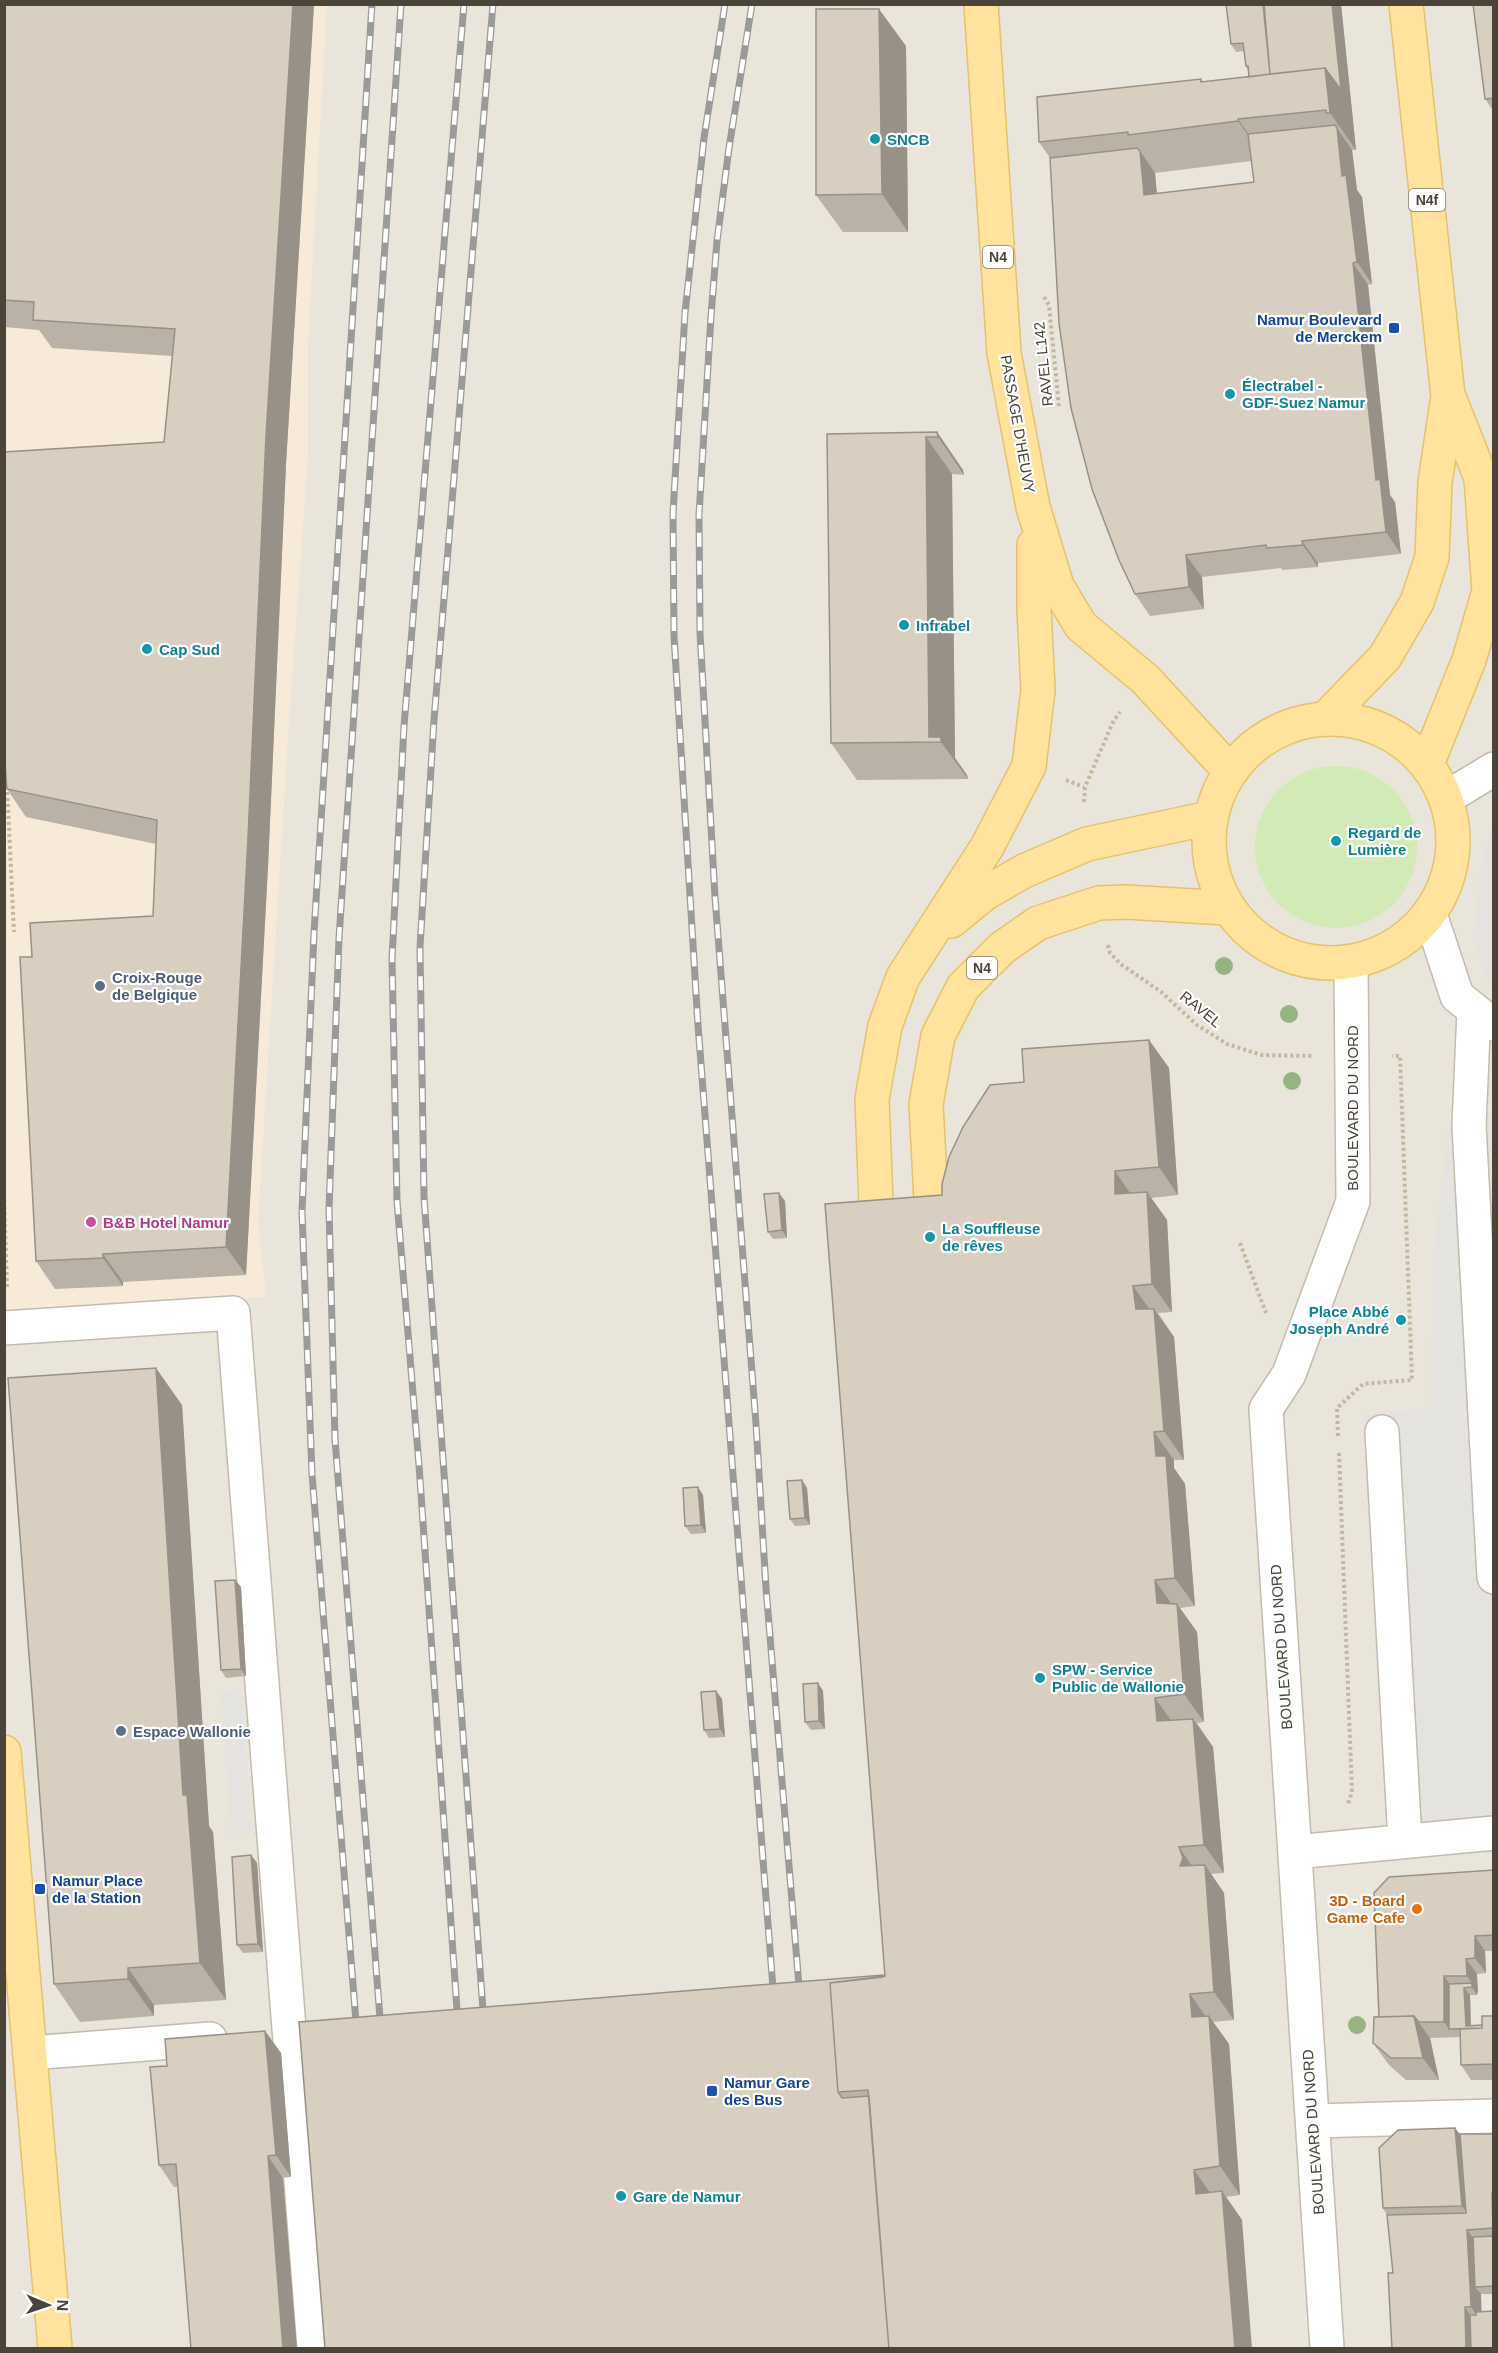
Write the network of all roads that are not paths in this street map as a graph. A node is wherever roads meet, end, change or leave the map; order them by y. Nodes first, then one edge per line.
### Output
1 (981, 4) edge
2 (1406, 4) edge
3 (1448, 396) junction
4 (1033, 507) junction
5 (1491, 595) edge
6 (1326, 718) junction
7 (1426, 764) junction
8 (1494, 769) edge
9 (1230, 771) junction
10 (1446, 798) junction
11 (1210, 818) junction
12 (1227, 908) junction
13 (1430, 914) junction
14 (929, 938) junction
15 (1351, 963) junction
16 (1484, 1017) edge
17 (932, 1218) edge
18 (878, 1230) edge
19 (7, 1328) edge
20 (1382, 1432) dead end
21 (1494, 1577) edge
22 (4, 1752) edge
23 (1494, 1833) edge
24 (1405, 1841) junction
25 (1295, 1852) junction
26 (265, 2034) junction
27 (30, 2054) junction
28 (1494, 2116) edge
29 (1313, 2121) junction
30 (55, 2349) edge
31 (314, 2349) edge
32 (1327, 2349) edge

1 - 4 main road, PASSAGE D'HEUVY / N4
2 - 3 main road, N4f
3 - 5 main road, N4f
3 - 6 main road, N4f
4 - 9 main road, PASSAGE D'HEUVY
4 - 14 main road, N4
5 - 7 main road, N4f
6 - 7 main road
6 - 9 main road
7 - 10 main road
8 - 10 street
9 - 11 main road
10 - 13 main road
11 - 12 main road
11 - 14 main road, N4
12 - 15 main road
12 - 17 main road, N4
13 - 15 main road
13 - 16 street
14 - 18 main road, N4
15 - 25 street, BOULEVARD DU NORD
16 - 21 street
19 - 26 street
20 - 24 street
22 - 27 main road
23 - 24 street
24 - 25 street
25 - 29 street, BOULEVARD DU NORD
26 - 27 street
26 - 31 street
27 - 30 main road
28 - 29 street
29 - 32 street, BOULEVARD DU NORD

